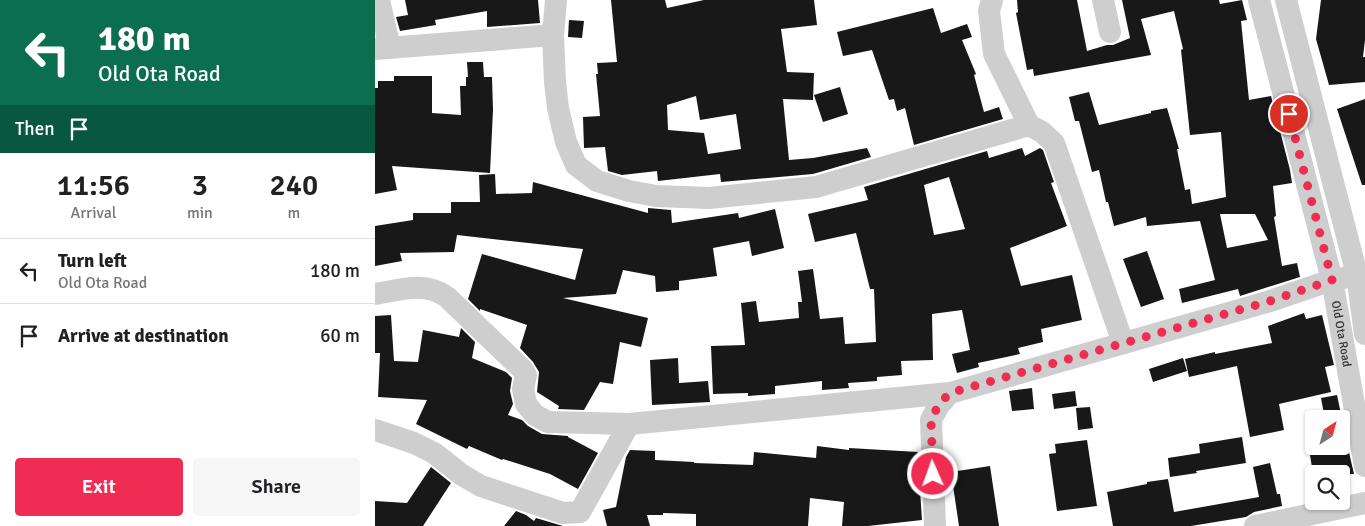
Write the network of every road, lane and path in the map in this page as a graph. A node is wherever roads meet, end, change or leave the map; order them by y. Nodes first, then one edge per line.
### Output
1 (379, 0) edge
2 (556, 0) edge
3 (992, 0) edge
4 (1103, 0) edge
5 (1259, 0) edge
6 (1286, 0) edge
7 (1110, 32) dead end
8 (553, 35) junction
9 (382, 48) edge
10 (1029, 125) junction
11 (1361, 274) edge
12 (1332, 280) junction
13 (375, 294) edge
14 (1365, 334) edge
15 (1123, 343) junction
16 (950, 393) junction
17 (629, 424) junction
18 (375, 430) edge
19 (1365, 466) edge
20 (1365, 503) edge
21 (935, 526) edge
22 (1255, 526) edge

1 - 9 street
2 - 8 street
3 - 10 street
4 - 7 street
5 - 12 street, Old Ota Road
6 - 11 street, Old Ota Road
8 - 9 street
8 - 10 street
10 - 15 street
11 - 12 street
11 - 14 street, Old Ota Road
12 - 15 street
12 - 19 street, Old Ota Road
13 - 17 street
15 - 16 street
16 - 17 street
16 - 21 street
17 - 18 street
20 - 22 street

